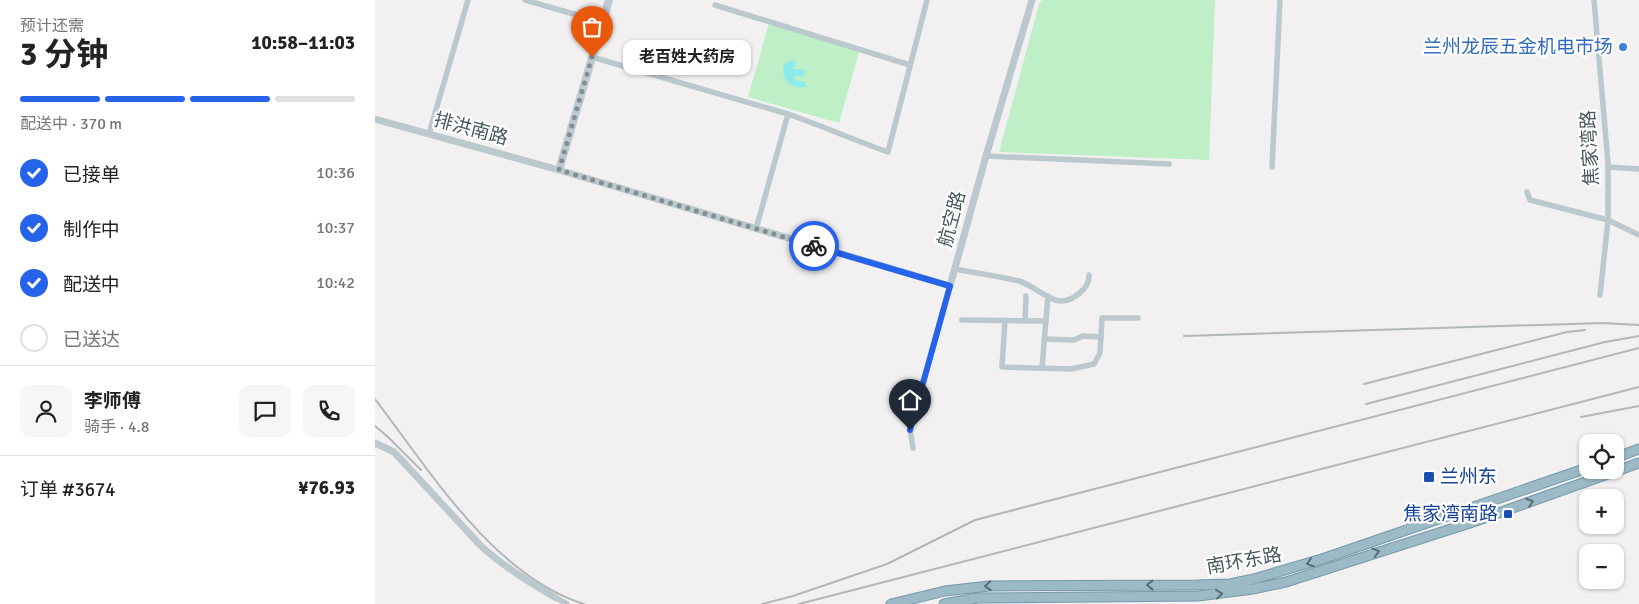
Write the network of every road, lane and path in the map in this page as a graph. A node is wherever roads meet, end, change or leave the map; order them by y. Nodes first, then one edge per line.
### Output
1 (468, 0) edge
2 (525, 0) edge
3 (609, 0) edge
4 (927, 0) edge
5 (1032, 0) edge
6 (1280, 0) edge
7 (1594, 0) edge
8 (715, 5) dead end
9 (602, 22) junction
10 (592, 57) junction
11 (910, 65) junction
12 (788, 114) junction
13 (375, 120) edge
14 (429, 134) junction
15 (986, 156) junction
16 (1169, 164) dead end
17 (1272, 167) dead end
18 (1608, 167) junction
19 (1639, 169) edge
20 (559, 170) junction
21 (1527, 192) dead end
22 (1607, 220) junction
23 (756, 229) junction
24 (1639, 235) edge
25 (955, 269) junction
26 (1089, 275) dead end
27 (950, 286) junction
28 (1600, 295) dead end
29 (1026, 296) dead end
30 (1048, 296) junction
31 (1137, 318) dead end
32 (962, 320) dead end
33 (1005, 320) junction
34 (1025, 321) junction
35 (1046, 321) junction
36 (1101, 337) junction
37 (1044, 339) junction
38 (1042, 368) junction
39 (375, 443) edge
40 (913, 448) dead end
41 (1639, 449) edge
42 (1624, 455) edge
43 (1639, 463) edge
44 (1579, 471) edge
45 (1471, 509) junction
46 (1476, 521) junction
47 (556, 598) joint
48 (911, 601) edge
49 (567, 604) edge
50 (891, 604) edge
51 (944, 604) edge

1 - 14 street
2 - 9 street
3 - 9 main road
4 - 11 street
5 - 15 street, 航空路
6 - 17 street
7 - 18 street, 焦家湾路
8 - 11 street
9 - 10 main road
10 - 12 street
10 - 20 main road
11 - 12 street
12 - 23 street
13 - 14 street, 排洪南路
14 - 20 street, 排洪南路
15 - 16 street
15 - 25 street, 航空路
18 - 19 street
18 - 22 street, 焦家湾路
20 - 23 street, 排洪南路
21 - 22 street
22 - 24 street
22 - 28 street, 焦家湾路
23 - 27 street, 排洪南路
25 - 27 street, 航空路
25 - 30 street
26 - 30 street
27 - 40 street, 航空路
29 - 34 street
30 - 35 street
31 - 36 street
32 - 33 street
33 - 34 street
33 - 38 street
34 - 35 street
35 - 37 street
36 - 37 street
36 - 38 street
37 - 38 street
39 - 47 street
41 - 42 highway
46 -> 43 highway, 南环东路
44 - 45 highway, 南环东路
45 - 46 highway
45 -> 48 highway, 南环东路
51 -> 46 highway, 南环东路
47 - 49 street
48 - 50 highway, 南环东路

